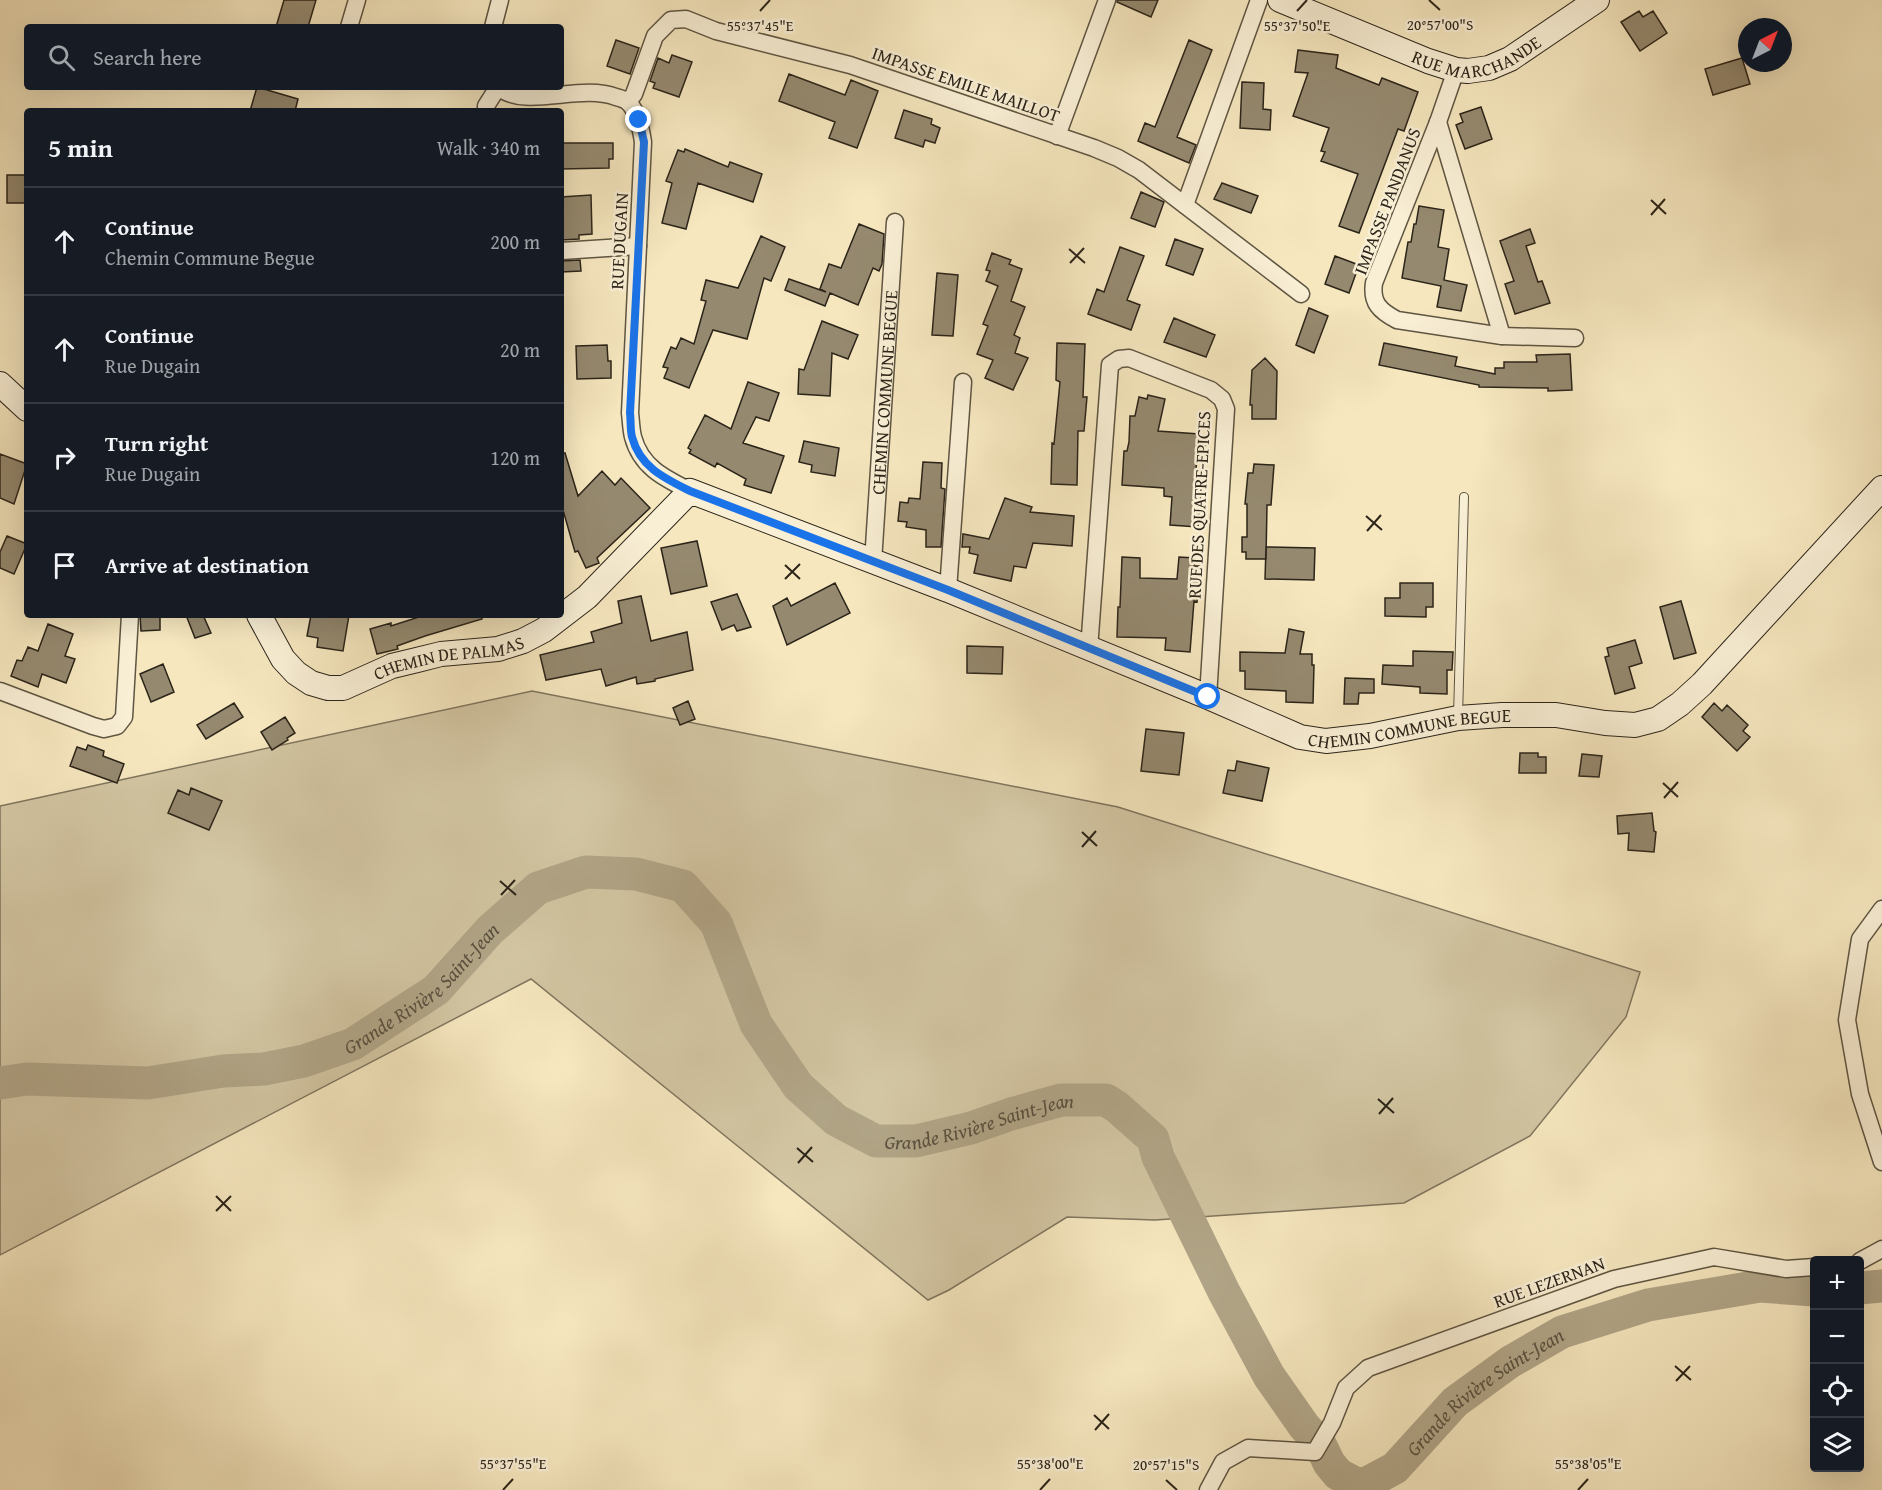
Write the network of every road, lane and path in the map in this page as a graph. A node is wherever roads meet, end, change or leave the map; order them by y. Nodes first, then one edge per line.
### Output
1 (357, 0) edge
2 (500, 0) edge
3 (1107, 0) edge
4 (1259, 0) edge
5 (1280, 0) edge
6 (1597, 0) edge
7 (350, 24) edge
8 (494, 24) edge
9 (1456, 70) junction
10 (496, 90) edge
11 (502, 90) edge
12 (628, 102) junction
13 (486, 108) edge
14 (1438, 122) junction
15 (1057, 136) junction
16 (1185, 205) junction
17 (896, 222) dead end
18 (638, 246) junction
19 (564, 251) edge
20 (1301, 294) dead end
21 (1502, 336) junction
22 (1575, 338) dead end
23 (963, 382) dead end
24 (0, 384) edge
25 (24, 406) edge
26 (1882, 488) edge
27 (690, 491) junction
28 (1464, 497) dead end
29 (873, 562) junction
30 (948, 590) junction
31 (564, 615) edge
32 (130, 618) edge
33 (261, 618) edge
34 (560, 618) edge
35 (1089, 650) junction
36 (0, 691) edge
37 (1208, 697) junction
38 (1458, 718) junction
39 (1882, 909) edge
40 (1882, 1162) edge
41 (1882, 1249) edge
42 (1864, 1259) edge
43 (1810, 1267) edge
44 (1208, 1490) edge

1 - 7 street
2 - 8 street
3 - 15 street
4 - 16 street
5 - 9 street, RUE MARCHANDE
6 - 9 street, RUE MARCHANDE
9 - 14 street, IMPASSE PANDANUS
10 - 13 street
11 - 12 street
12 - 15 street, IMPASSE EMILIE MAILLOT
12 - 18 street, RUE DUGAIN
14 - 21 street, IMPASSE PANDANUS
14 - 21 street, IMPASSE PANDANUS
15 - 16 street, IMPASSE EMILIE MAILLOT
16 - 20 street, IMPASSE EMILIE MAILLOT
17 - 29 street, CHEMIN COMMUNE BEGUE
18 - 19 street
18 - 27 street, RUE DUGAIN
21 - 22 street, IMPASSE PANDANUS
23 - 30 street
24 - 25 street
26 - 38 street, CHEMIN COMMUNE BEGUE
27 - 29 street, CHEMIN COMMUNE BEGUE
27 - 31 street, CHEMIN DE PALMAS
28 - 38 lane
29 - 30 street, CHEMIN COMMUNE BEGUE
30 - 35 street, CHEMIN COMMUNE BEGUE
32 - 36 street
33 - 34 street, CHEMIN DE PALMAS
35 - 37 street, CHEMIN COMMUNE BEGUE
35 - 37 street, RUE DES QUATRE-EPICES
37 - 38 street, CHEMIN COMMUNE BEGUE
39 - 40 street
41 - 42 street
43 - 44 street, RUE LEZERNAN

